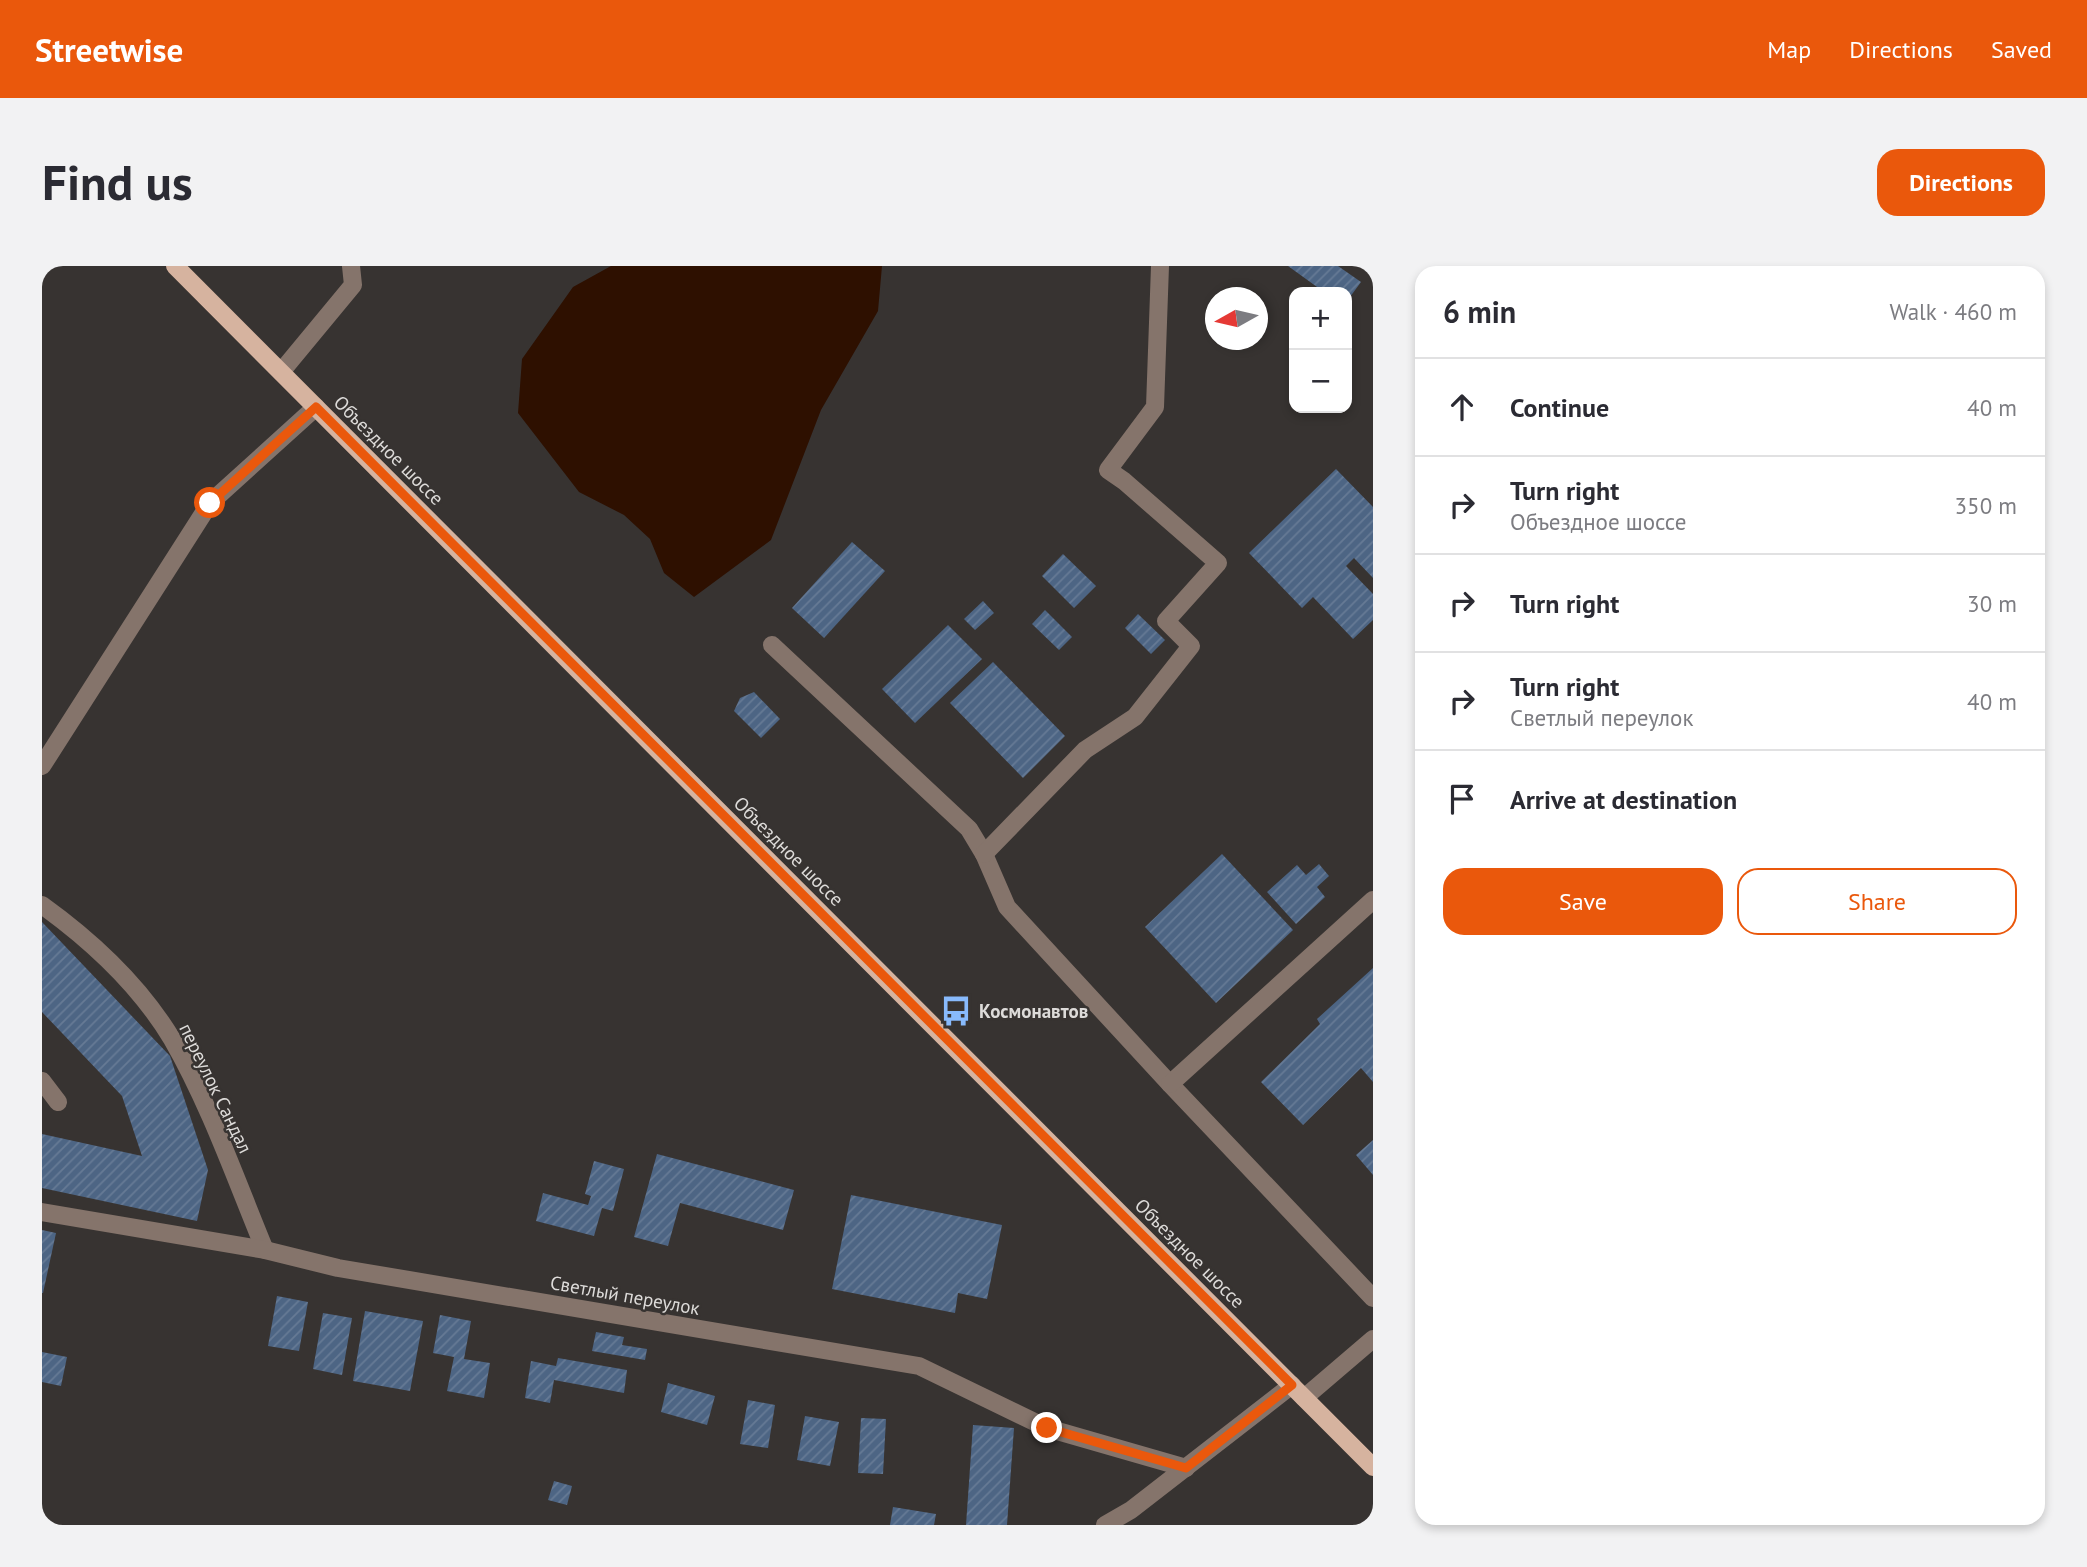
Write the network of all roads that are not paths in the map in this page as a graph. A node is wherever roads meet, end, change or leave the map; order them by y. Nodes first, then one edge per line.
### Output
1 (175, 266) edge
2 (351, 266) edge
3 (1160, 266) edge
4 (281, 372) junction
5 (316, 407) junction
6 (772, 645) dead end
7 (42, 766) edge
8 (984, 854) junction
9 (1373, 900) edge
10 (42, 905) edge
11 (42, 1081) edge
12 (1170, 1084) junction
13 (58, 1102) dead end
14 (42, 1212) edge
15 (265, 1250) junction
16 (1373, 1298) edge
17 (1373, 1339) edge
18 (1292, 1385) junction
19 (1304, 1398) junction
20 (1373, 1467) edge
21 (1186, 1468) junction
22 (1105, 1525) edge

1 - 4 main road, Объездное шоссе
2 - 4 street
3 - 8 street
4 - 5 main road, Объездное шоссе
5 - 7 street
5 - 18 main road, Объездное шоссе
6 - 8 street
8 - 12 street
9 - 12 street
10 - 15 street, переулок Сандал
11 - 13 street
12 - 16 street
14 - 15 street, Светлый переулок
15 - 21 street, Светлый переулок
17 - 19 street
18 - 19 main road, Объездное шоссе
18 - 21 street
19 - 20 main road, Объездное шоссе
21 - 22 street

